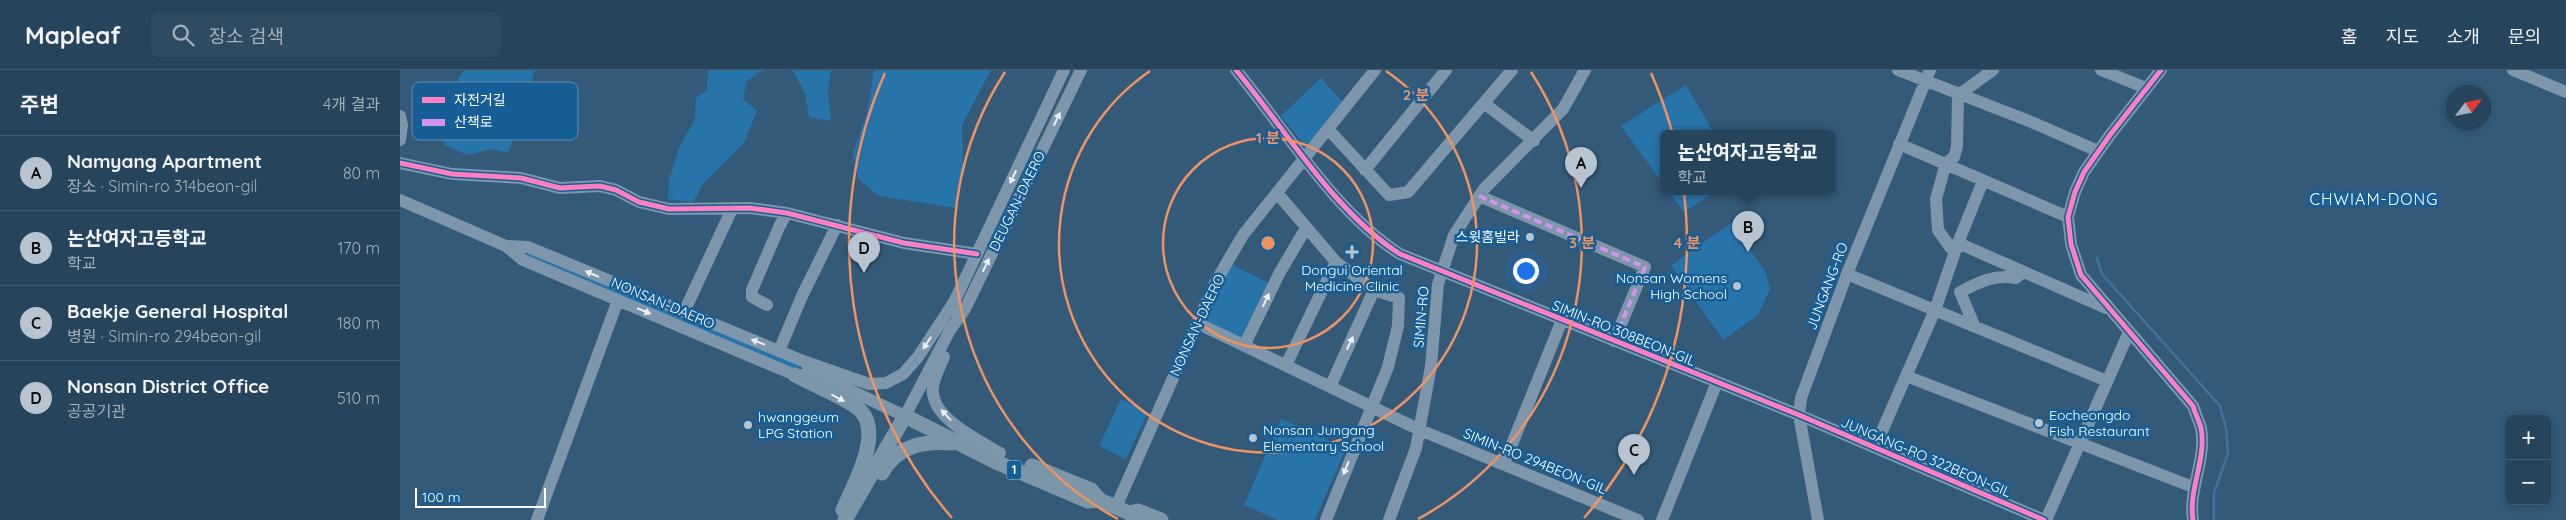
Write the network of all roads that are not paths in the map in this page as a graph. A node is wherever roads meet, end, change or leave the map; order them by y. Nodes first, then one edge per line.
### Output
1 (1064, 70) edge
2 (1082, 70) edge
3 (1236, 70) edge
4 (1375, 70) edge
5 (1446, 70) edge
6 (1512, 70) edge
7 (1585, 70) edge
8 (1898, 70) edge
9 (1994, 70) edge
10 (2101, 70) edge
11 (2161, 70) edge
12 (2513, 70) edge
13 (1927, 75) edge
14 (2146, 88) junction
15 (2566, 92) edge
16 (1958, 95) junction
17 (1485, 104) junction
18 (400, 116) edge
19 (1328, 129) junction
20 (400, 140) edge
21 (1534, 141) junction
22 (1899, 144) junction
23 (2098, 151) junction
24 (1305, 158) junction
25 (400, 163) edge
26 (1946, 163) junction
27 (1365, 170) junction
28 (1983, 181) junction
29 (1277, 193) junction
30 (1479, 196) junction
31 (400, 200) edge
32 (732, 209) junction
33 (787, 213) junction
34 (2068, 217) junction
35 (837, 225) junction
36 (1306, 228) junction
37 (1958, 243) junction
38 (506, 246) junction
39 (977, 254) junction
40 (1336, 262) junction
41 (1441, 272) junction
42 (2023, 272) junction
43 (1847, 274) junction
44 (1374, 290) junction
45 (618, 300) junction
46 (767, 305) dead end
47 (959, 306) junction
48 (2108, 308) junction
49 (1935, 310) junction
50 (684, 312) junction
51 (1562, 320) junction
52 (1197, 323) junction
53 (1975, 327) junction
54 (2129, 332) junction
55 (1614, 341) junction
56 (1245, 344) junction
57 (779, 351) junction
58 (803, 361) junction
59 (1286, 365) junction
60 (815, 374) junction
61 (795, 375) junction
62 (1906, 376) junction
63 (2107, 381) junction
64 (1717, 382) junction
65 (1330, 387) junction
66 (1371, 406) junction
67 (1799, 415) junction
68 (906, 416) junction
69 (932, 428) junction
70 (1420, 430) junction
71 (959, 444) junction
72 (2079, 445) junction
73 (1875, 447) junction
74 (1000, 453) junction
75 (1504, 464) junction
76 (2193, 487) junction
77 (1100, 500) junction
78 (856, 502) junction
79 (1127, 513) edge
80 (537, 520) edge
81 (839, 520) edge
82 (845, 520) edge
83 (850, 520) edge
84 (856, 520) edge
85 (1161, 520) edge
86 (1326, 520) edge
87 (1389, 520) edge
88 (1638, 520) edge
89 (1662, 520) edge
90 (1818, 520) edge
91 (2045, 520) edge
92 (2193, 520) edge

1 -> 39 street, DEUGAN-DAERO
47 -> 2 street, DEUGAN-DAERO
3 - 24 street, SIMIN-RO 308BEON-GIL
4 - 19 street, NONSAN-DAERO
5 - 27 street
6 - 17 street
7 - 21 street, SIMIN-RO
8 - 13 street
9 - 16 street
10 - 14 street
11 - 14 street
12 - 15 street
13 - 16 street
13 - 22 street, JUNGANG-RO
14 - 23 street
16 - 23 street
16 - 26 street
17 - 21 street
17 - 27 street
18 - 20 street
19 - 24 street, NONSAN-DAERO
19 - 27 street
21 - 30 street, SIMIN-RO
22 - 26 street
22 - 43 street, JUNGANG-RO
23 - 34 street
24 - 29 street, NONSAN-DAERO
24 - 41 street, SIMIN-RO 308BEON-GIL
25 - 32 street
26 - 28 street
26 - 37 street
28 - 34 street
28 - 37 street, JUNGANG-RO 322BEON-GIL
29 - 36 street
29 - 52 street, NONSAN-DAERO
30 - 41 street, SIMIN-RO
30 - 55 street
31 - 38 street, NONSAN-DAERO
32 - 33 street
32 - 50 street
33 - 35 street
33 - 46 street
34 - 48 street
35 - 39 street
35 - 57 street
36 - 40 street
56 -> 36 street
37 - 42 street
37 - 49 street, JUNGANG-RO 322BEON-GIL
38 - 45 street, NONSAN-DAERO
50 -> 38 street, NONSAN-DAERO
39 - 47 street, DEUGAN-DAERO
40 - 44 street
40 - 59 street
41 - 51 street, SIMIN-RO 308BEON-GIL
41 - 70 street, SIMIN-RO
42 - 48 street
42 - 53 street
43 - 49 street
43 - 67 street, JUNGANG-RO
65 -> 44 street
44 - 66 street
45 -> 61 street, NONSAN-DAERO
45 - 80 street
47 -> 58 street
47 - 68 street, DEUGAN-DAERO
74 -> 47 street
48 - 54 street
49 - 53 street
49 - 62 street, JUNGANG-RO 322BEON-GIL
57 -> 50 street, NONSAN-DAERO
51 - 55 street, SIMIN-RO 308BEON-GIL
51 - 75 street, SIMIN-RO 308BEON-GIL
52 - 56 street, SIMIN-RO 294BEON-GIL
52 - 79 street, NONSAN-DAERO
53 - 63 street
54 - 63 street, JUNGANG-RO 322BEON-GIL
54 - 76 street
55 - 64 street, SIMIN-RO 308BEON-GIL
56 - 59 street, SIMIN-RO 294BEON-GIL
57 - 58 street, NONSAN-DAERO
58 - 60 street, NONSAN-DAERO
59 - 65 street, SIMIN-RO 294BEON-GIL
60 - 61 street, NONSAN-DAERO
60 - 68 street, NONSAN-DAERO
61 -> 81 main road
62 - 72 street
62 - 73 street, JUNGANG-RO 322BEON-GIL
63 - 72 street, JUNGANG-RO 322BEON-GIL
64 - 67 street, SIMIN-RO 308BEON-GIL
64 - 89 street
65 - 66 street, SIMIN-RO 294BEON-GIL
66 - 70 street, SIMIN-RO 294BEON-GIL
66 -> 86 street
67 - 73 street, JUNGANG-RO 322BEON-GIL
67 - 90 street, JUNGANG-RO
68 - 69 main road, NONSAN-DAERO / 1
68 - 78 main road, DEUGAN-DAERO
69 - 71 main road, NONSAN-DAERO / 1
69 - 74 main road, NONSAN-DAERO / 1
70 - 75 street, SIMIN-RO 294BEON-GIL
70 - 87 street, SIMIN-RO
71 - 77 main road, NONSAN-DAERO / 1
71 - 84 main road, 1
72 - 76 street
72 - 91 street, JUNGANG-RO 322BEON-GIL
73 - 91 street, JUNGANG-RO 322BEON-GIL
74 - 77 main road, NONSAN-DAERO / 1
75 - 88 street, SIMIN-RO 294BEON-GIL
76 - 92 street
77 - 79 main road, NONSAN-DAERO / 1
78 - 82 main road, DEUGAN-DAERO
78 - 83 main road
79 - 85 main road, NONSAN-DAERO / 1

